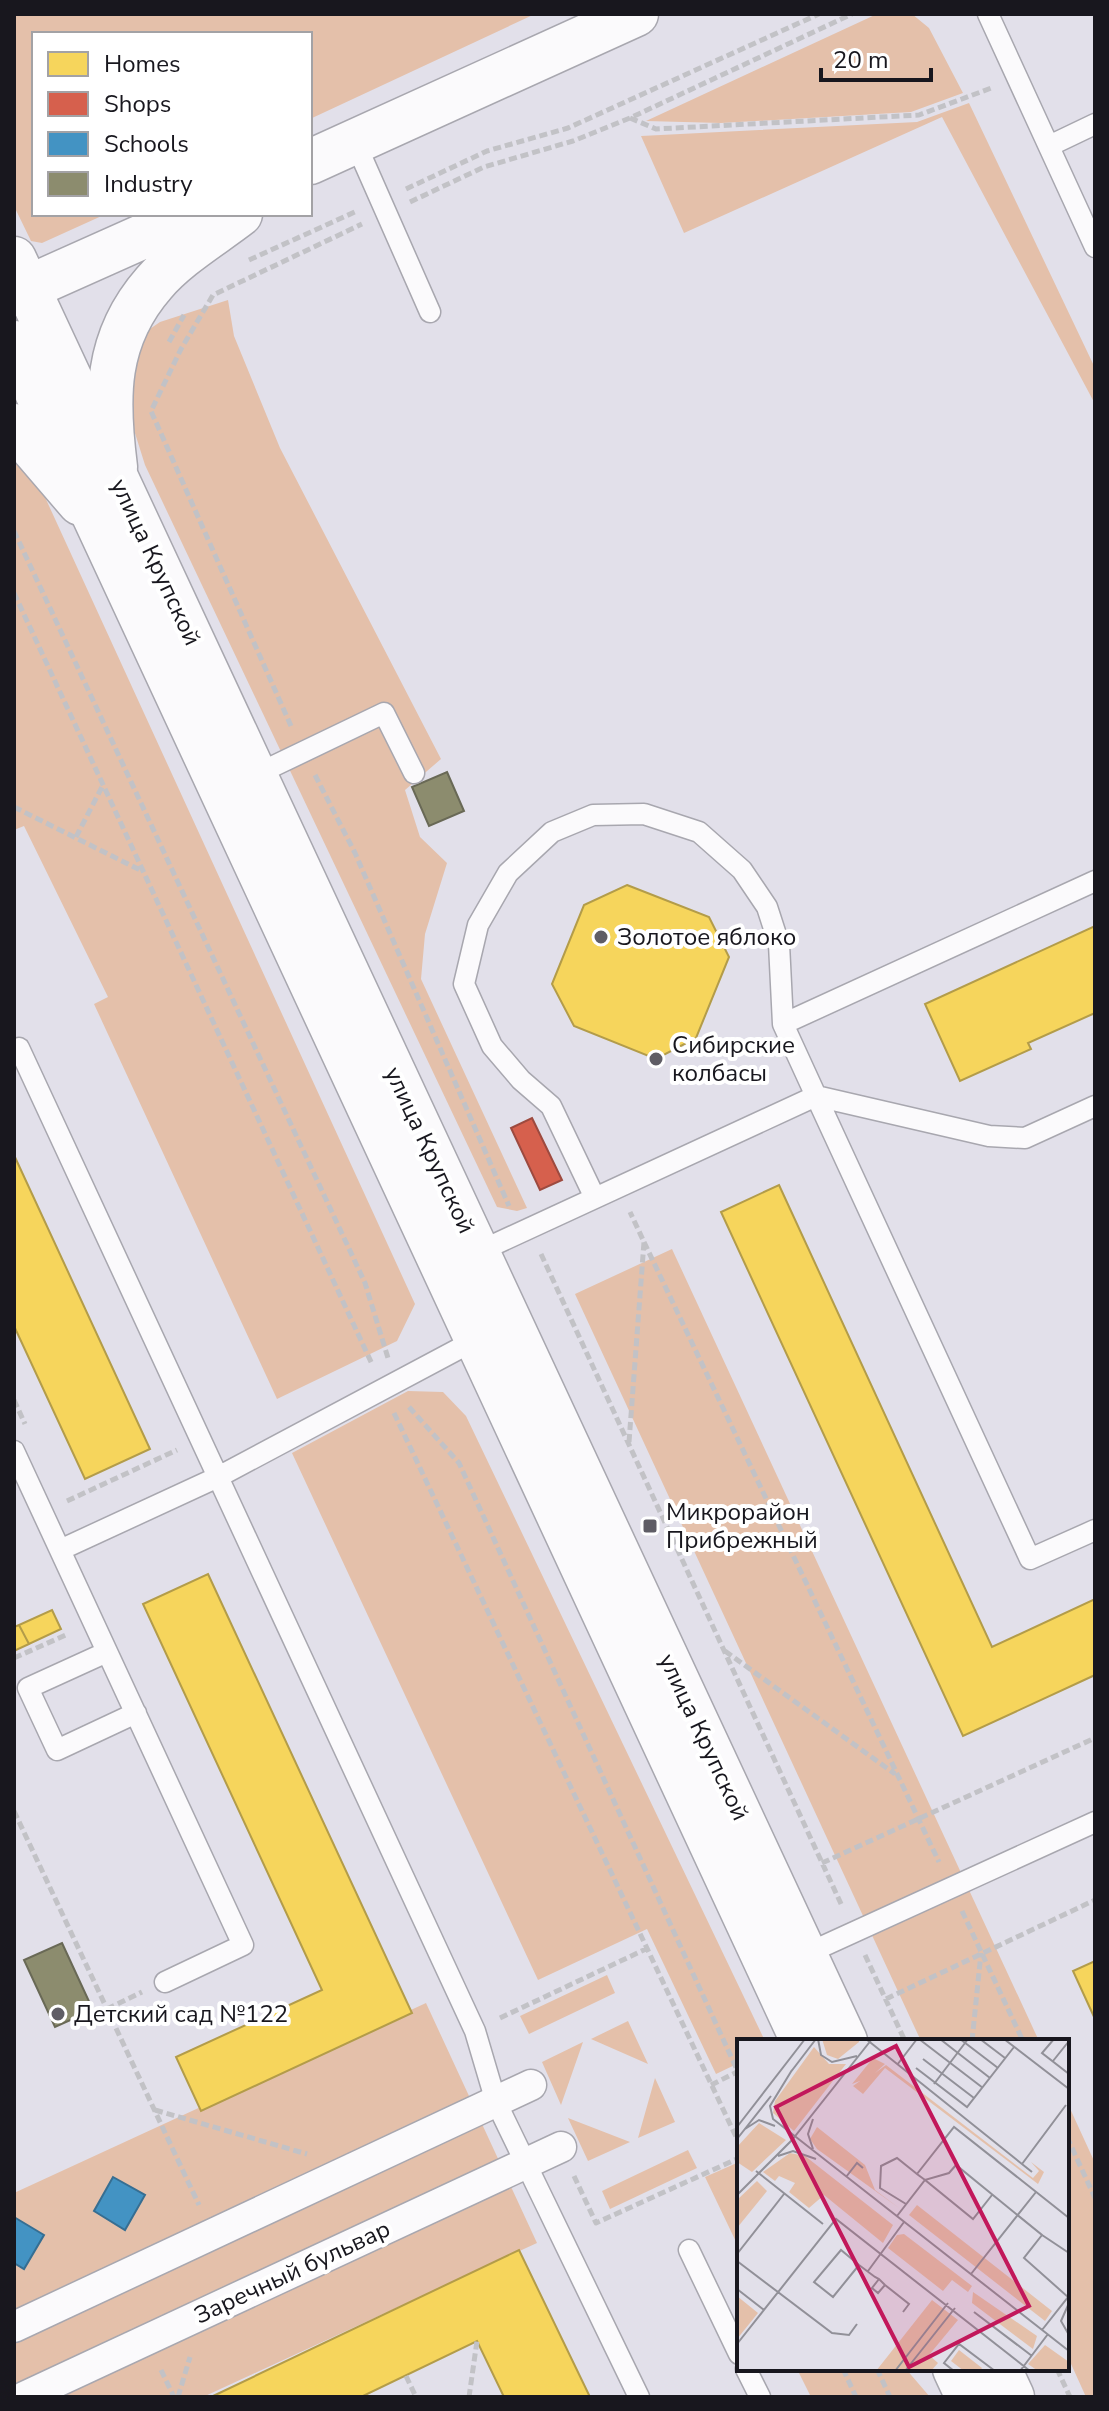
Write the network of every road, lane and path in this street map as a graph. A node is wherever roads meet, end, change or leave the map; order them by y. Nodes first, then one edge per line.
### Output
1 (636, 14) edge
2 (819, 14) edge
3 (852, 14) edge
4 (988, 14) edge
5 (1017, 78) junction
6 (630, 118) junction
7 (1095, 124) edge
8 (355, 142) junction
9 (1049, 146) junction
10 (312, 161) edge
11 (390, 204) junction
12 (188, 216) edge
13 (238, 216) edge
14 (372, 220) dead end
15 (1095, 247) edge
16 (242, 263) dead end
17 (18, 280) edge
18 (188, 306) dead end
19 (430, 312) dead end
20 (169, 342) dead end
21 (14, 343) edge
22 (14, 426) edge
23 (117, 478) junction
24 (14, 531) edge
25 (103, 532) junction
26 (21, 609) dead end
27 (14, 612) edge
28 (303, 753) junction
29 (414, 773) dead end
30 (255, 775) junction
31 (103, 785) dead end
32 (14, 807) edge
33 (76, 837) junction
34 (143, 872) dead end
35 (1095, 881) edge
36 (783, 1024) junction
37 (14, 1050) edge
38 (816, 1096) junction
39 (1095, 1106) edge
40 (619, 1187) junction
41 (595, 1198) junction
42 (529, 1229) junction
43 (644, 1242) junction
44 (478, 1252) junction
45 (494, 1330) junction
46 (396, 1381) junction
47 (201, 1439) junction
48 (629, 1443) junction
49 (14, 1451) edge
50 (19, 1473) edge
51 (218, 1477) junction
52 (62, 1503) dead end
53 (1095, 1530) edge
54 (60, 1550) junction
55 (93, 1622) junction
56 (724, 1651) junction
57 (107, 1652) junction
58 (14, 1658) edge
59 (136, 1713) junction
60 (1095, 1738) edge
61 (899, 1777) junction
62 (14, 1811) edge
63 (919, 1819) junction
64 (1095, 1822) edge
65 (822, 1863) junction
66 (951, 1888) junction
67 (1095, 1900) edge
68 (854, 1932) junction
69 (646, 1949) dead end
70 (982, 1952) junction
71 (806, 1954) junction
72 (165, 1982) joint
73 (886, 1999) junction
74 (107, 2009) junction
75 (506, 2031) dead end
76 (802, 2039) edge
77 (844, 2039) edge
78 (904, 2039) edge
79 (972, 2039) edge
80 (1022, 2039) edge
81 (737, 2068) edge
82 (737, 2073) edge
83 (531, 2085) dead end
84 (711, 2085) dead end
85 (496, 2102) junction
86 (154, 2109) junction
87 (1069, 2141) edge
88 (561, 2147) joint
89 (737, 2159) edge
90 (526, 2163) junction
91 (356, 2167) junction
92 (1095, 2198) edge
93 (213, 2234) junction
94 (689, 2250) dead end
95 (14, 2327) edge
96 (477, 2341) dead end
97 (737, 2350) edge
98 (747, 2371) edge
99 (844, 2371) edge
100 (878, 2371) edge
101 (956, 2371) edge
102 (1000, 2371) edge
103 (1058, 2371) edge
104 (406, 2376) dead end
105 (24, 2397) edge
106 (416, 2397) edge
107 (468, 2397) edge
108 (639, 2397) edge
109 (760, 2397) edge
110 (856, 2397) edge
111 (890, 2397) edge
112 (968, 2397) edge
113 (1012, 2397) edge
114 (1070, 2397) edge

1 - 8 main road
2 - 11 path
3 - 6 path
4 - 5 lane
5 - 6 path
5 - 9 lane
6 - 11 path
7 - 9 lane
8 - 10 main road
8 - 11 lane
9 - 15 lane
11 - 16 path
11 - 19 lane
12 - 17 main road
13 - 23 main road
14 - 28 path
17 - 23 main road, улица Крупской
18 - 20 path
21 - 25 main road, улица Крупской
22 - 25 main road
23 - 30 main road, улица Крупской
24 - 46 path
25 - 45 main road, улица Крупской
26 - 27 path
28 - 29 lane
28 - 30 lane
28 - 42 path
30 - 44 main road, улица Крупской
31 - 33 path
32 - 33 path
33 - 34 path
35 - 36 lane
36 - 38 lane
36 - 41 lane
37 - 47 lane
38 - 39 lane
38 - 40 lane
38 - 53 lane
40 - 41 lane
40 - 43 path
41 - 42 lane
42 - 44 lane
42 - 48 path
43 - 48 path
43 - 61 path
44 - 45 main road, улица Крупской
45 - 46 lane
45 - 71 main road, улица Крупской
45 - 76 main road, улица Крупской
46 - 51 lane
46 - 81 path
47 - 51 lane
47 - 52 path
48 - 56 path
49 - 50 lane
50 - 54 lane
51 - 54 lane
51 - 85 lane
54 - 55 lane
55 - 57 lane
55 - 58 path
56 - 61 path
56 - 65 path
57 - 59 lane
57 - 59 lane
59 - 72 lane
60 - 63 path
61 - 63 path
62 - 74 path
63 - 65 path
63 - 66 path
64 - 66 lane
65 - 68 path
66 - 68 lane
66 - 70 path
67 - 70 path
68 - 71 lane
68 - 73 path
69 - 75 path
70 - 73 path
70 - 79 path
70 - 80 path
71 - 77 main road, улица Крупской
72 - 74 path
73 - 78 path
74 - 86 path
82 - 84 path
83 - 85 street
85 - 90 lane
85 - 91 street
86 - 91 path
86 - 93 path
87 - 92 path
88 - 89 path
88 - 90 street, Заречный бульвар
90 - 105 street, Заречный бульвар
90 - 108 lane
91 - 93 street
93 - 95 street
94 - 97 lane
96 - 107 path
98 - 109 lane
99 - 110 path
100 - 111 path
101 - 112 main road
102 - 113 main road
103 - 114 path
104 - 106 path

